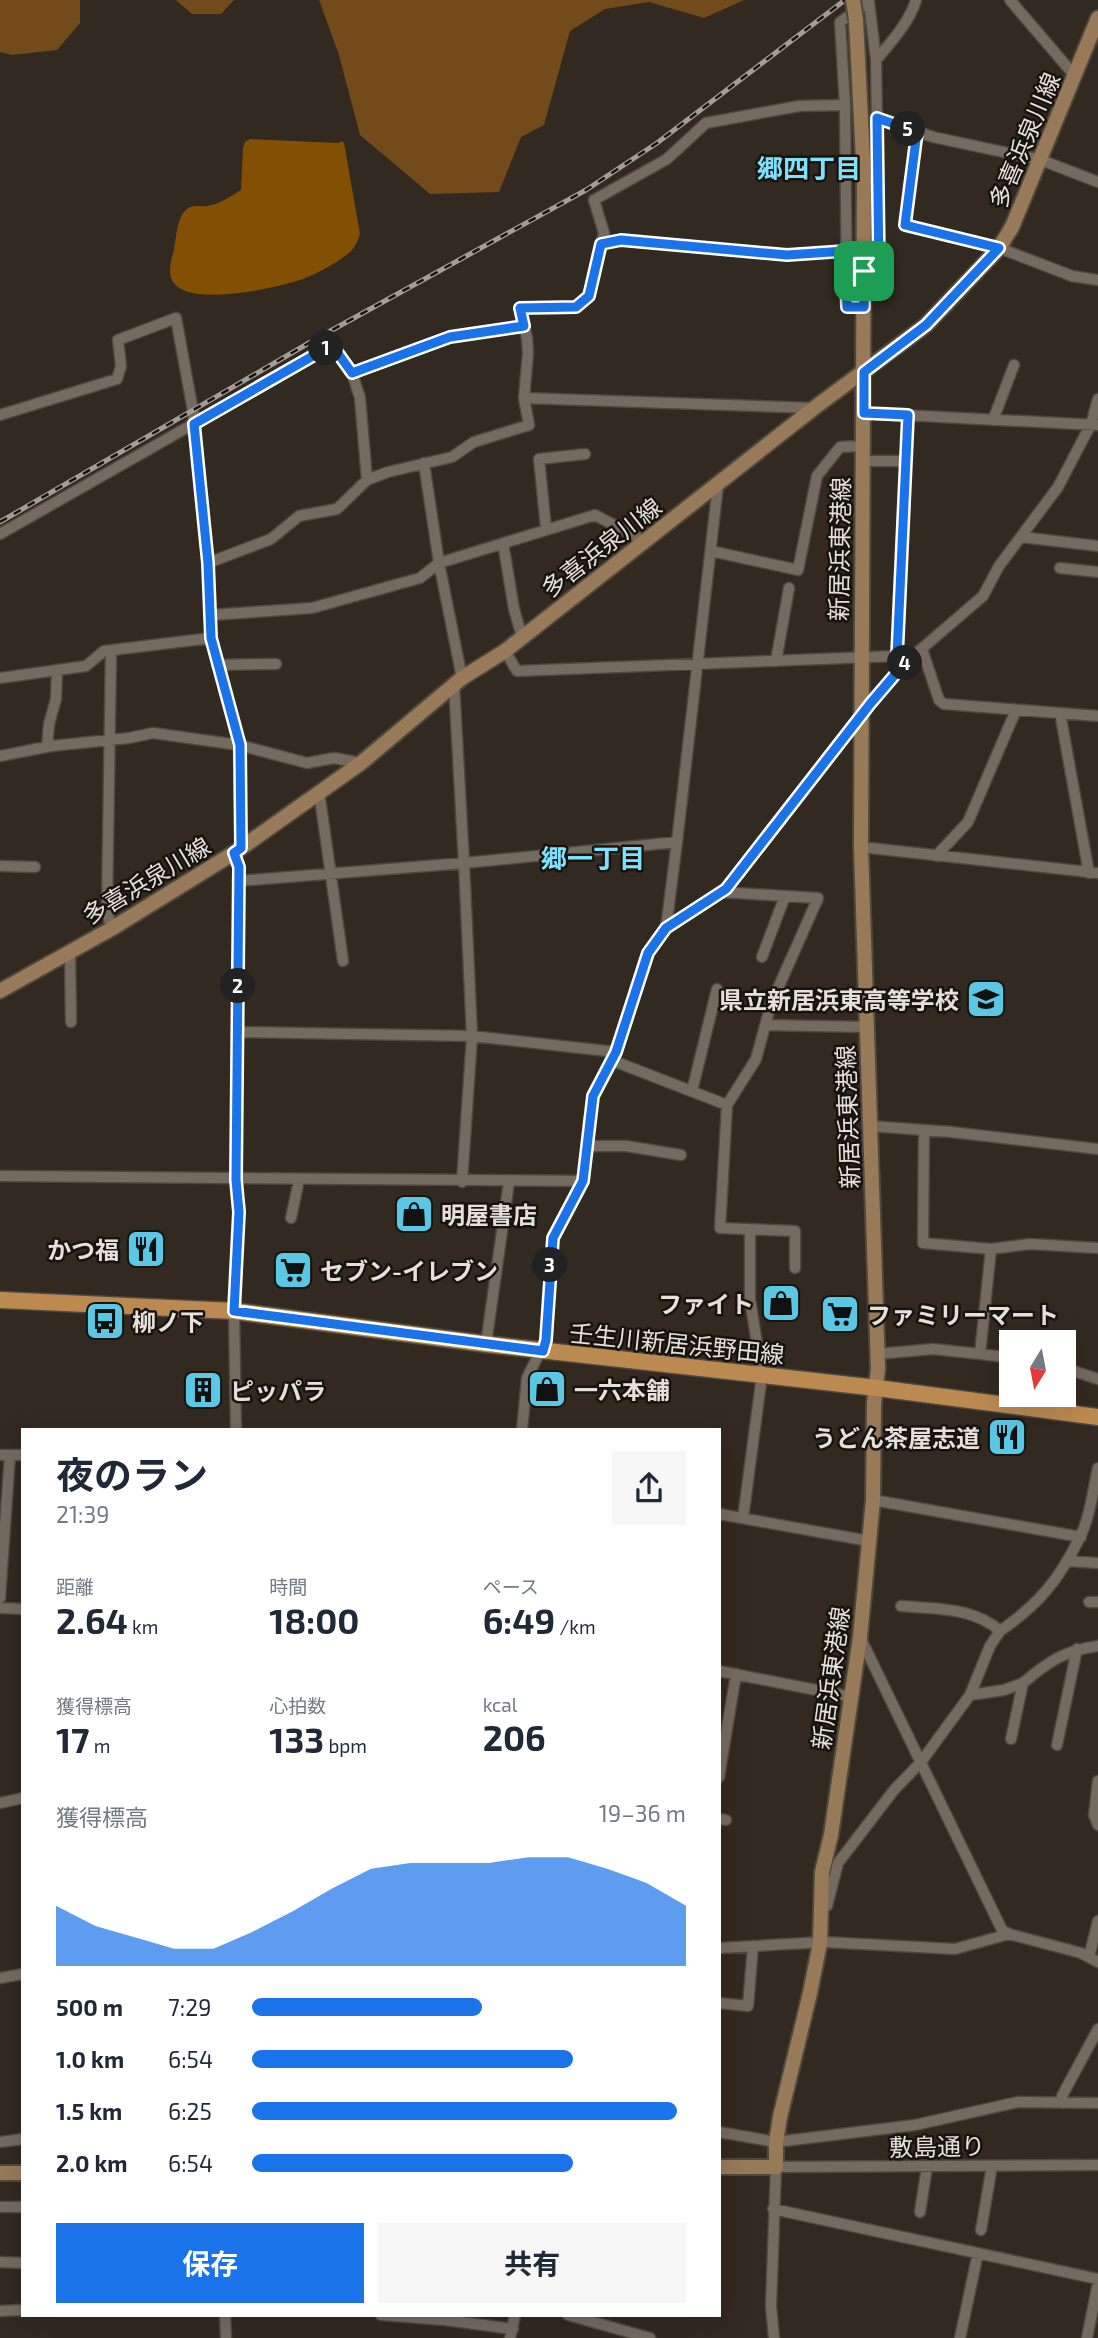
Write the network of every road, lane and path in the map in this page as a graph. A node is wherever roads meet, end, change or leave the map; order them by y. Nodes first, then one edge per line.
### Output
1 (853, 0) edge
2 (916, 0) edge
3 (1010, 0) edge
4 (1098, 18) edge
5 (876, 60) junction
6 (1075, 76) junction
7 (845, 105) junction
8 (877, 118) junction
9 (917, 132) junction
10 (1041, 160) junction
11 (1098, 182) edge
12 (601, 244) junction
13 (999, 248) junction
14 (845, 251) junction
15 (864, 271) junction
16 (1098, 280) edge
17 (864, 307) junction
18 (524, 326) junction
19 (1014, 365) dead end
20 (864, 372) junction
21 (352, 373) junction
22 (524, 398) junction
23 (1098, 399) edge
24 (814, 408) junction
25 (864, 413) junction
26 (0, 415) edge
27 (908, 415) junction
28 (993, 420) junction
29 (194, 424) junction
30 (1094, 425) edge
31 (863, 453) junction
32 (585, 454) dead end
33 (905, 461) junction
34 (424, 463) junction
35 (367, 480) junction
36 (718, 485) junction
37 (546, 528) junction
38 (0, 534) edge
39 (1021, 537) junction
40 (643, 541) junction
41 (503, 542) junction
42 (1098, 546) edge
43 (711, 551) junction
44 (208, 563) junction
45 (439, 563) junction
46 (1060, 568) dead end
47 (1098, 572) edge
48 (789, 588) dead end
49 (211, 615) junction
50 (522, 636) junction
51 (211, 638) junction
52 (922, 649) junction
53 (111, 651) junction
54 (505, 651) junction
55 (897, 656) junction
56 (861, 658) junction
57 (776, 661) junction
58 (698, 663) junction
59 (905, 663) junction
60 (276, 664) dead end
61 (217, 665) junction
62 (57, 670) junction
63 (0, 678) edge
64 (458, 681) junction
65 (1016, 710) junction
66 (863, 713) junction
67 (1060, 713) junction
68 (1098, 716) edge
69 (111, 740) junction
70 (240, 745) junction
71 (47, 747) junction
72 (0, 755) edge
73 (361, 763) junction
74 (319, 791) junction
75 (677, 842) junction
76 (861, 847) junction
77 (238, 851) junction
78 (936, 856) junction
79 (464, 863) junction
80 (0, 866) edge
81 (35, 867) dead end
82 (330, 872) junction
83 (1094, 873) edge
84 (238, 881) junction
85 (721, 892) junction
86 (785, 896) junction
87 (666, 928) junction
88 (111, 929) junction
89 (70, 952) junction
90 (762, 957) dead end
91 (343, 961) dead end
92 (717, 989) dead end
93 (0, 991) edge
94 (71, 1021) dead end
95 (765, 1024) junction
96 (867, 1027) junction
97 (237, 1032) junction
98 (472, 1036) junction
99 (613, 1056) junction
100 (692, 1091) junction
101 (727, 1105) junction
102 (870, 1126) junction
103 (924, 1130) junction
104 (587, 1146) junction
105 (1098, 1149) edge
106 (681, 1154) dead end
107 (0, 1177) edge
108 (236, 1180) junction
109 (299, 1180) junction
110 (583, 1181) junction
111 (462, 1182) junction
112 (509, 1182) junction
113 (291, 1218) dead end
114 (750, 1230) junction
115 (1098, 1248) edge
116 (991, 1249) junction
117 (795, 1268) dead end
118 (0, 1300) edge
119 (234, 1311) junction
120 (486, 1344) junction
121 (543, 1351) junction
122 (877, 1354) junction
123 (981, 1354) junction
124 (999, 1356) edge
125 (1076, 1372) edge
126 (762, 1375) junction
127 (1098, 1379) edge
128 (877, 1388) junction
129 (1098, 1417) edge
130 (236, 1428) edge
131 (522, 1428) edge
132 (5, 1455) edge
133 (1098, 1468) edge
134 (873, 1500) junction
135 (721, 1514) edge
136 (743, 1518) junction
137 (1080, 1537) junction
138 (869, 1541) junction
139 (1068, 1562) junction
140 (1098, 1563) edge
141 (0, 1598) edge
142 (901, 1606) dead end
143 (0, 1608) edge
144 (21, 1609) edge
145 (1000, 1632) junction
146 (860, 1637) junction
147 (1098, 1646) edge
148 (1077, 1649) junction
149 (721, 1671) edge
150 (736, 1674) junction
151 (1023, 1683) junction
152 (970, 1695) junction
153 (852, 1697) junction
154 (1010, 1739) dead end
155 (1057, 1745) dead end
156 (921, 1762) junction
157 (721, 1765) edge
158 (1098, 1781) edge
159 (21, 1798) edge
160 (0, 1803) edge
161 (1098, 1825) edge
162 (1098, 1921) edge
163 (1009, 1934) junction
164 (822, 1943) junction
165 (753, 1947) junction
166 (721, 1948) edge
167 (1093, 1959) edge
168 (21, 1974) edge
169 (0, 1978) edge
170 (721, 2003) edge
171 (1098, 2029) edge
172 (1063, 2103) junction
173 (1098, 2104) edge
174 (721, 2132) edge
175 (21, 2139) edge
176 (0, 2142) edge
177 (776, 2142) junction
178 (1098, 2165) edge
179 (992, 2166) junction
180 (721, 2167) edge
181 (776, 2167) junction
182 (927, 2167) junction
183 (0, 2173) edge
184 (21, 2174) edge
185 (0, 2207) edge
186 (21, 2207) edge
187 (773, 2209) junction
188 (920, 2213) dead end
189 (981, 2230) dead end
190 (978, 2253) junction
191 (0, 2262) edge
192 (21, 2263) edge
193 (1098, 2281) edge
194 (0, 2311) edge
195 (21, 2311) edge
196 (225, 2317) edge
197 (406, 2317) edge
198 (575, 2317) edge
199 (511, 2334) edge
200 (226, 2338) edge
201 (650, 2338) edge
202 (774, 2338) edge
203 (960, 2338) edge
204 (1087, 2338) edge

1 - 15 main road, 新居浜東港線, bridge
2 - 5 street
3 - 6 street
4 - 6 main road, 多喜浜泉川線
5 - 7 street
5 - 8 street
6 - 10 main road, 多喜浜泉川線
7 - 12 street
7 - 14 street
8 - 9 street
8 - 15 street
9 - 10 street
9 - 13 street
10 - 11 street
10 - 13 main road, 多喜浜泉川線
12 - 14 street
12 - 18 street
13 - 16 street
13 - 20 main road, 多喜浜泉川線
14 - 17 street
15 - 17 main road, 新居浜東港線
17 - 20 main road, 新居浜東港線
18 - 21 street
18 - 22 street
19 - 28 street
20 - 24 main road, 多喜浜泉川線
20 - 25 main road, 新居浜東港線
21 - 29 street
21 - 35 street
22 - 24 street
22 - 34 street
23 - 30 street
24 - 36 main road, 多喜浜泉川線
25 - 27 street
25 - 31 main road, 新居浜東港線
26 - 29 street
27 - 28 street
27 - 33 street
28 - 30 street
29 - 38 street
29 - 44 street
30 - 39 street
31 - 33 street
31 - 43 street
31 - 56 main road, 新居浜東港線
32 - 37 street
33 - 55 street
34 - 35 street
34 - 45 street
35 - 44 street
36 - 40 main road, 多喜浜泉川線
36 - 43 street
37 - 40 street
37 - 41 street
39 - 42 street
39 - 52 street
40 - 50 main road, 多喜浜泉川線
41 - 45 street
41 - 50 street
43 - 58 street
44 - 49 street
45 - 49 street
45 - 64 street
46 - 47 street
48 - 57 street
49 - 51 street
50 - 54 main road, 多喜浜泉川線
51 - 53 street
51 - 61 street
52 - 59 street
52 - 65 street
53 - 62 street
53 - 69 street
54 - 58 street
54 - 64 main road, 多喜浜泉川線
55 - 56 street
55 - 59 street
56 - 57 street
56 - 66 main road, 新居浜東港線
57 - 58 street
58 - 75 street
59 - 66 street
60 - 61 street
61 - 70 street
62 - 63 street
62 - 71 street
64 - 73 main road, 多喜浜泉川線
64 - 79 street
65 - 67 street
65 - 78 street
66 - 76 main road, 新居浜東港線
66 - 85 street
67 - 68 street
67 - 83 street
69 - 70 street
69 - 71 street
69 - 88 street
70 - 73 street
70 - 77 street
71 - 72 street
73 - 74 main road, 多喜浜泉川線
74 - 77 main road, 多喜浜泉川線
74 - 82 street
75 - 79 street
75 - 87 street
76 - 78 street
76 - 96 main road, 新居浜東港線
77 - 84 street
77 - 88 main road, 多喜浜泉川線
78 - 83 street
79 - 82 street
79 - 98 street
80 - 81 street
82 - 84 street
82 - 91 street
84 - 97 street
85 - 86 street
85 - 87 street
86 - 90 street
86 - 95 street
87 - 99 street
88 - 89 main road, 多喜浜泉川線
89 - 93 main road, 多喜浜泉川線
89 - 94 street
92 - 100 street
95 - 96 street
95 - 101 street
96 - 102 main road, 新居浜東港線
97 - 98 street
97 - 108 street
98 - 99 street
98 - 111 street
99 - 100 street
99 - 104 street
100 - 101 street
101 - 114 street
102 - 103 street
102 - 122 main road, 新居浜東港線
103 - 105 street
103 - 116 street
104 - 106 street
104 - 110 street
107 - 108 street
108 - 109 street
108 - 119 street
109 - 111 street
109 - 113 street
110 - 112 street
110 - 121 street
111 - 112 street
112 - 120 street
114 - 117 street
114 - 126 street
115 - 116 street
116 - 123 street
118 - 119 main road, 壬生川新居浜野田線
119 - 120 main road, 壬生川新居浜野田線
119 - 130 street
120 - 121 main road, 壬生川新居浜野田線
121 - 126 main road, 壬生川新居浜野田線
121 - 131 street
122 - 123 street
122 - 128 main road, 新居浜東港線
123 - 124 street
125 - 127 street
126 - 128 main road, 壬生川新居浜野田線
126 - 136 street
128 - 129 main road, 壬生川新居浜野田線
128 - 134 main road, 新居浜東港線
132 - 141 street
133 - 137 street
134 - 137 street
134 - 138 main road, 新居浜東港線
135 - 136 street
136 - 138 street
137 - 139 street
138 - 146 main road, 新居浜東港線
139 - 140 street
139 - 145 street
142 - 145 street
143 - 144 street
145 - 152 street
146 - 153 main road, 新居浜東港線
146 - 156 street
147 - 148 street
148 - 151 street
148 - 155 street
149 - 150 street
150 - 153 street
150 - 157 street
151 - 152 street
151 - 154 street
152 - 156 street
153 - 164 main road, 新居浜東港線
156 - 163 street
156 - 164 street
158 - 161 street
159 - 160 street
162 - 167 street
163 - 164 street
163 - 167 street
164 - 165 street
164 - 177 main road, 新居浜東港線
165 - 166 street
165 - 170 street
168 - 169 street
171 - 172 street
172 - 173 street
172 - 177 street
174 - 177 street
175 - 176 street
177 - 181 main road, 新居浜東港線
178 - 179 street, 敷島通り
179 - 182 street, 敷島通り
179 - 189 street
180 - 181 main road
181 - 182 street, 敷島通り
181 - 187 street
182 - 188 street
183 - 184 main road
185 - 186 street
187 - 190 street
187 - 202 street
190 - 193 street
190 - 203 street
191 - 192 street
193 - 204 street
194 - 195 street
196 - 200 street
197 - 199 street
198 - 201 street

